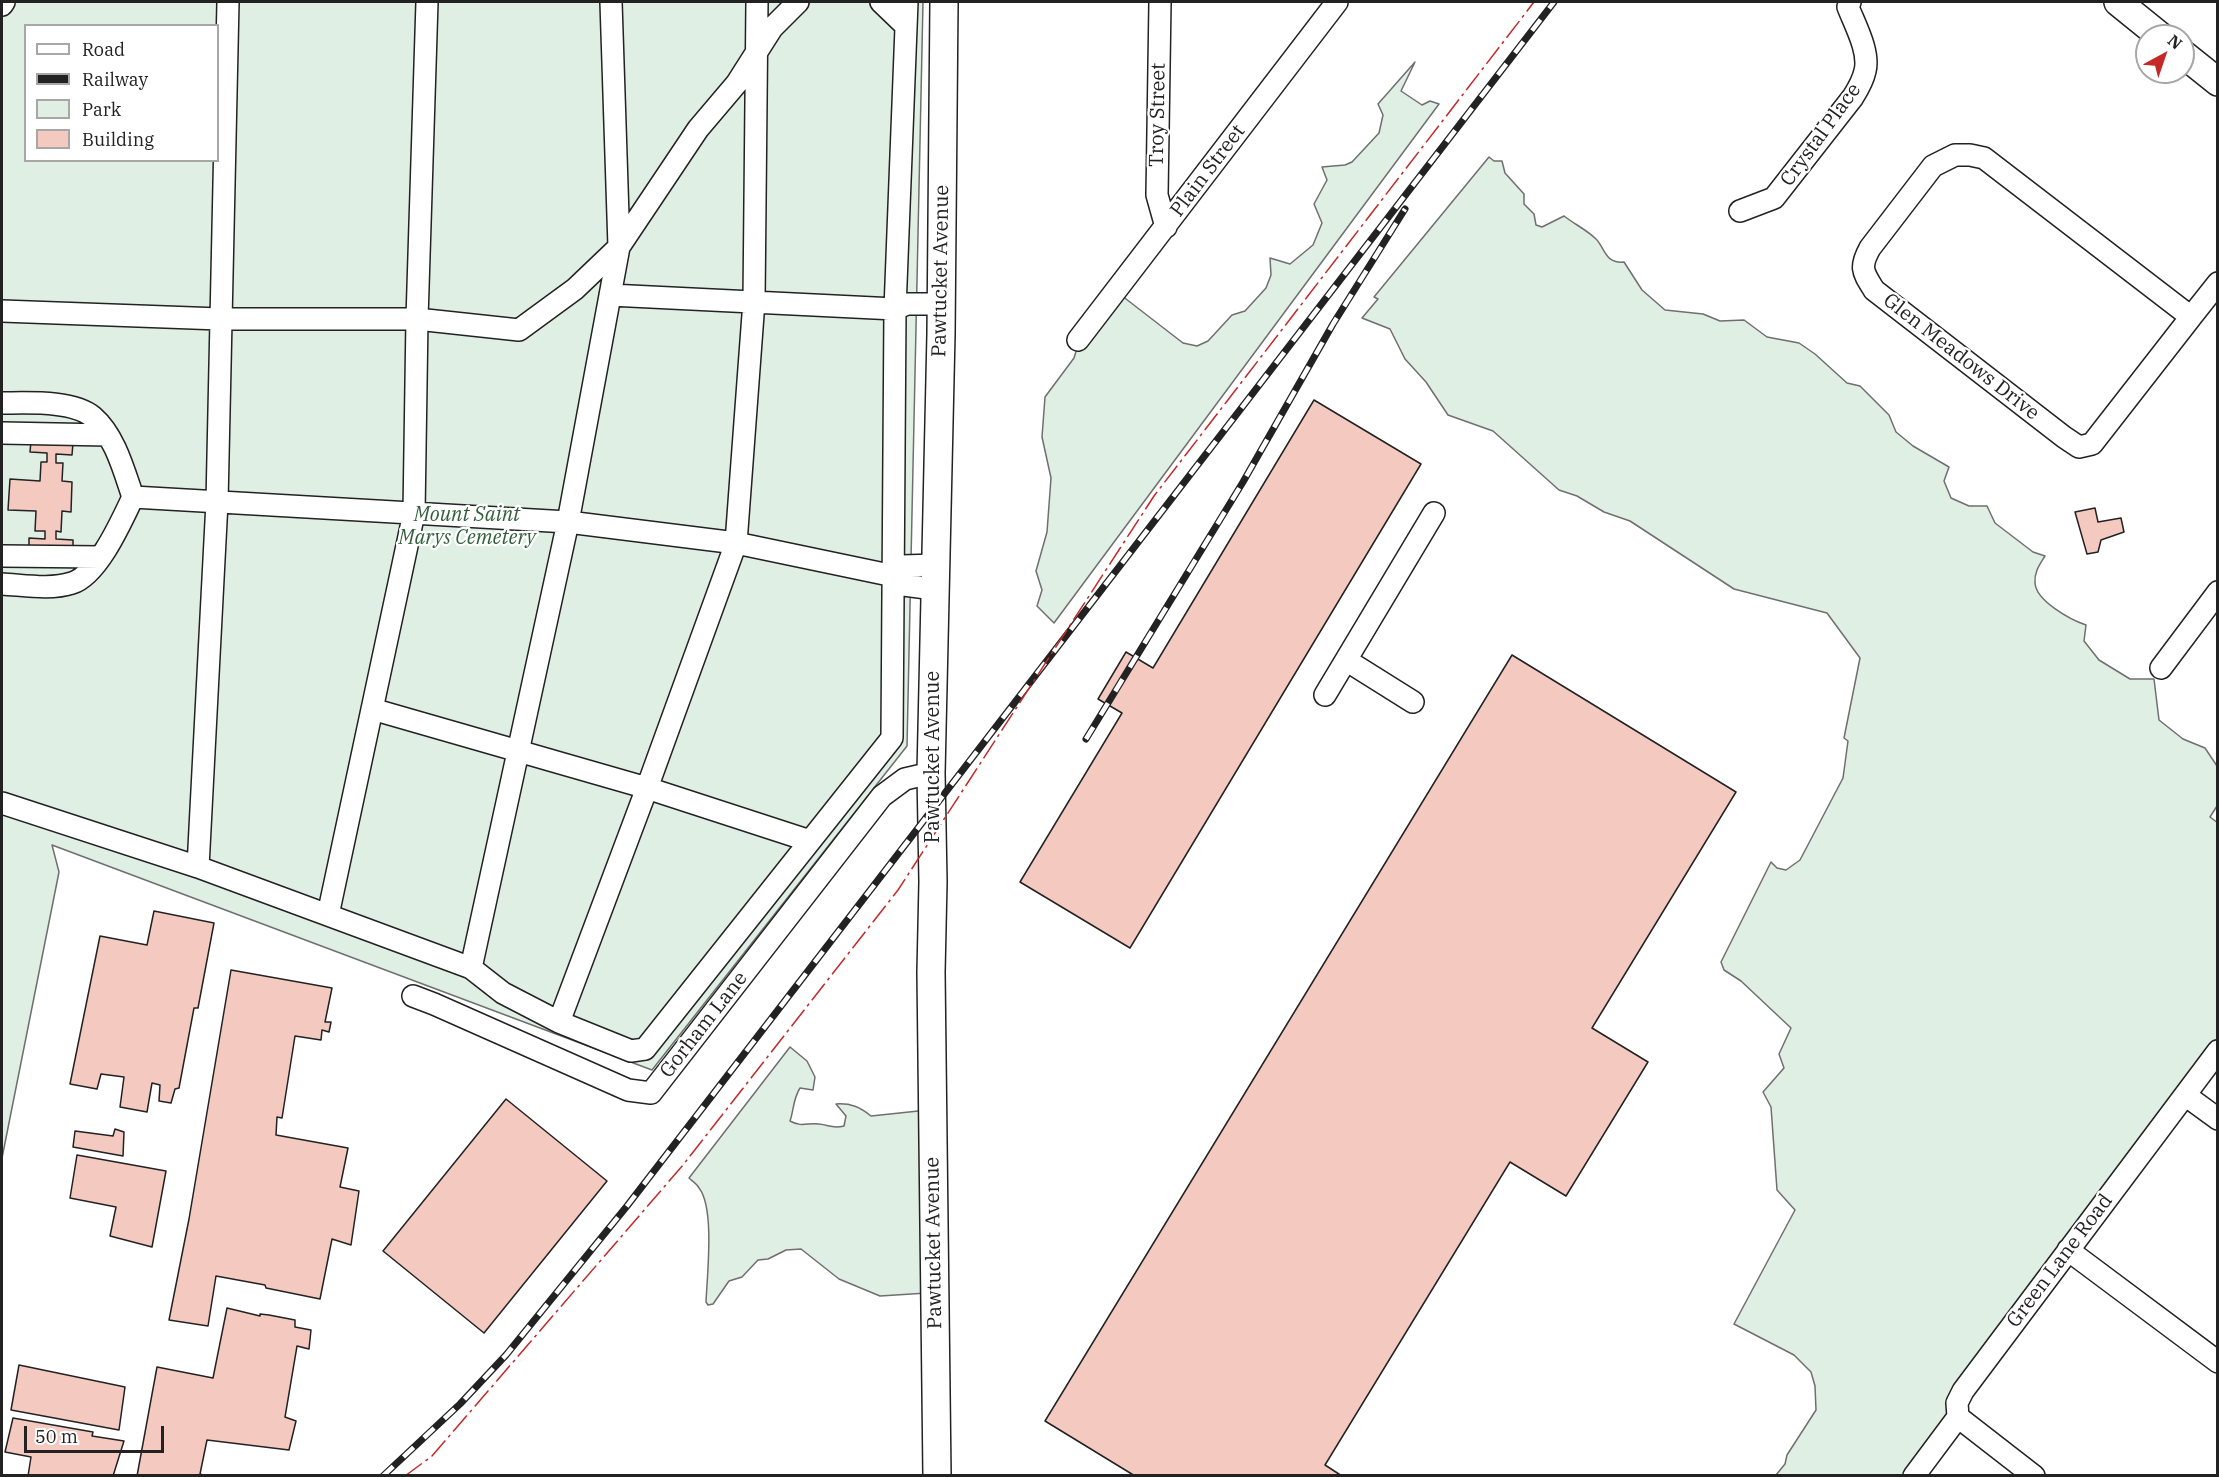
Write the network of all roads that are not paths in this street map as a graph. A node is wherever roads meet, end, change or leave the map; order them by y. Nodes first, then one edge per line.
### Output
1 (4, 2) edge
2 (228, 2) edge
3 (427, 2) edge
4 (611, 2) edge
5 (757, 2) edge
6 (798, 2) edge
7 (881, 2) edge
8 (907, 2) edge
9 (944, 2) edge
10 (1160, 2) edge
11 (1337, 2) edge
12 (1850, 2) edge
13 (2118, 2) edge
14 (2, 5) edge
15 (2145, 24) edge
16 (906, 26) junction
17 (756, 52) junction
18 (2195, 64) edge
19 (2217, 82) edge
20 (1740, 211) dead end
21 (1166, 227) junction
22 (619, 247) junction
23 (2217, 283) edge
24 (610, 295) junction
25 (754, 301) junction
26 (941, 304) junction
27 (895, 309) junction
28 (2, 311) edge
29 (2191, 317) junction
30 (220, 320) junction
31 (417, 320) junction
32 (1078, 340) dead end
33 (2, 403) edge
34 (2, 433) edge
35 (108, 435) junction
36 (134, 497) junction
37 (217, 502) junction
38 (414, 513) junction
39 (1434, 513) dead end
40 (568, 522) junction
41 (736, 543) junction
42 (2, 556) edge
43 (100, 557) junction
44 (894, 576) junction
45 (935, 577) junction
46 (2, 584) edge
47 (2215, 601) edge
48 (1346, 660) junction
49 (2161, 668) dead end
50 (1324, 695) dead end
51 (1413, 702) dead end
52 (372, 709) junction
53 (518, 750) junction
54 (931, 773) junction
55 (647, 788) junction
56 (2, 803) edge
57 (810, 841) junction
58 (198, 867) junction
59 (328, 915) junction
60 (471, 968) junction
61 (413, 996) dead end
62 (559, 1022) junction
63 (2217, 1051) edge
64 (2185, 1095) junction
65 (2217, 1119) edge
66 (2068, 1250) junction
67 (2217, 1362) edge
68 (1958, 1417) junction
69 (937, 1476) edge
70 (1914, 1476) edge
71 (2034, 1476) edge

1 - 14 street
2 - 30 street
3 - 31 street
4 - 22 street
5 - 17 street
6 - 17 street
7 - 16 street
8 - 16 street
9 - 26 main road, Pawtucket Avenue
10 - 21 street, Troy Street
11 - 21 street, Plain Street
12 - 20 street, Crystal Place
13 - 15 main road
16 - 27 street
17 - 22 street
17 - 25 street
18 - 19 main road
21 - 32 street, Plain Street
22 - 24 street
22 - 31 street
23 - 29 street, Glen Meadows Drive
24 - 25 street
24 - 40 street
25 - 27 street
25 - 41 street
26 - 27 street
26 - 45 main road, Pawtucket Avenue
27 - 44 street
28 - 30 street
29 - 29 street, Glen Meadows Drive
30 - 31 street
30 - 37 street
31 - 38 street
33 - 35 street
34 - 35 street
35 - 36 street
36 - 37 street
36 - 43 street
37 - 38 street
37 - 58 street
38 - 40 street
38 - 52 street
39 - 48 street
40 - 41 street
40 - 53 street
41 - 44 street
41 - 55 street
42 - 43 street
43 - 46 street
44 - 45 street
44 - 57 street
45 - 54 main road, Pawtucket Avenue
47 - 49 street
48 - 50 street
48 - 51 street
52 - 53 street
52 - 59 street
53 - 55 street
53 - 60 street
54 - 61 street, Gorham Lane
54 - 69 main road, Pawtucket Avenue
55 - 57 street
55 - 62 street
56 - 58 street
57 - 62 street
58 - 59 street
59 - 60 street
60 - 62 street
63 - 64 street, Green Lane Road
64 - 65 street
64 - 66 street, Green Lane Road
66 - 67 street
66 - 68 street, Green Lane Road
68 - 70 street, Green Lane Road
68 - 71 street

